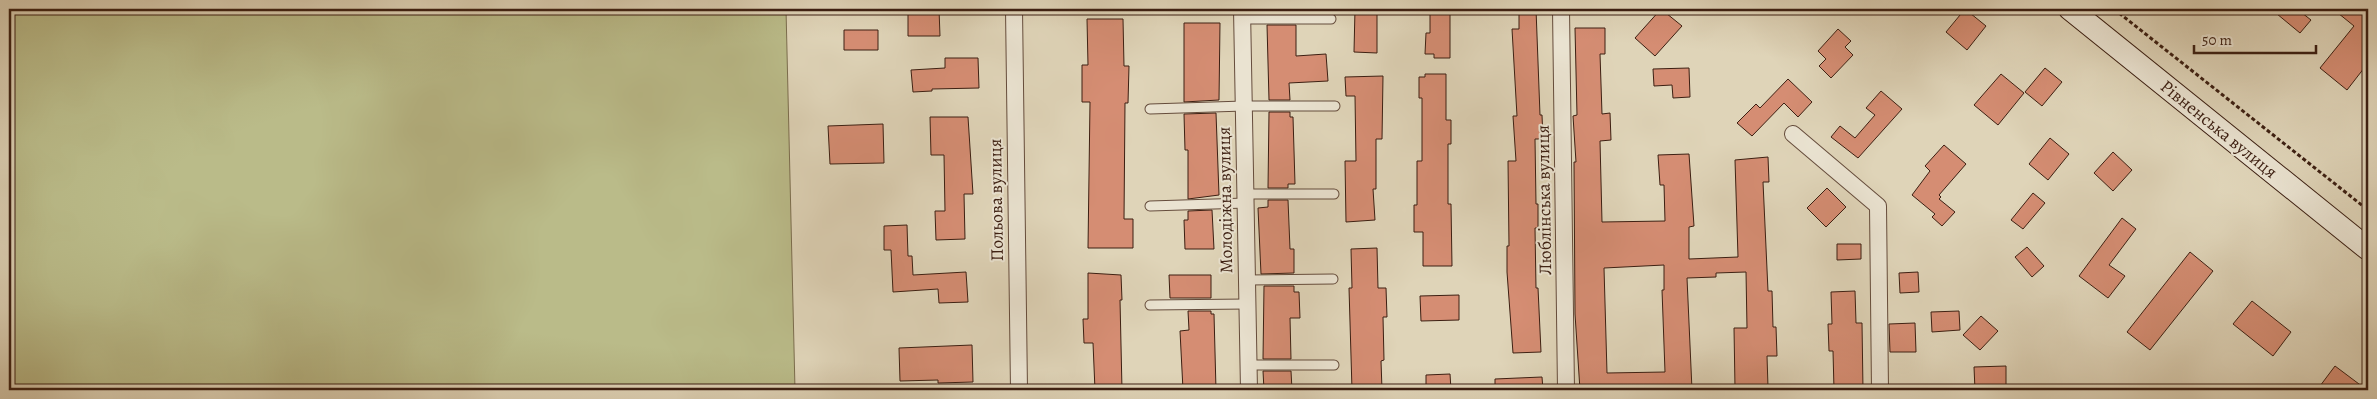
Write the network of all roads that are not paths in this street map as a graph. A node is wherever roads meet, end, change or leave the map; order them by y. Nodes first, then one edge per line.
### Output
1 (1014, 9) edge
2 (1148, 9) edge
3 (1195, 9) edge
4 (1562, 9) edge
5 (2070, 9) edge
6 (1243, 14) edge
7 (1331, 19) dead end
8 (1244, 106) junction
9 (1335, 106) dead end
10 (1150, 109) dead end
11 (1793, 134) dead end
12 (1334, 194) dead end
13 (1245, 199) junction
14 (1150, 206) dead end
15 (2368, 249) edge
16 (1333, 278) dead end
17 (1247, 280) junction
18 (1247, 304) junction
19 (1150, 305) dead end
20 (1248, 365) junction
21 (1334, 365) dead end
22 (1019, 390) edge
23 (1249, 390) edge
24 (1566, 390) edge
25 (1880, 390) edge

1 - 22 street, Польова вулиця
2 - 3 lane
4 - 24 street, Люблінська вулиця
5 - 15 main road, Рівненська вулиця
6 - 7 lane
6 - 8 street, Молодіжна вулиця
8 - 9 lane
8 - 10 lane
8 - 13 street, Молодіжна вулиця
11 - 25 street
12 - 13 lane
13 - 14 lane
13 - 17 street, Молодіжна вулиця
16 - 17 lane
17 - 18 street, Молодіжна вулиця
18 - 19 lane
18 - 20 street, Молодіжна вулиця
20 - 21 lane
20 - 23 street, Молодіжна вулиця

